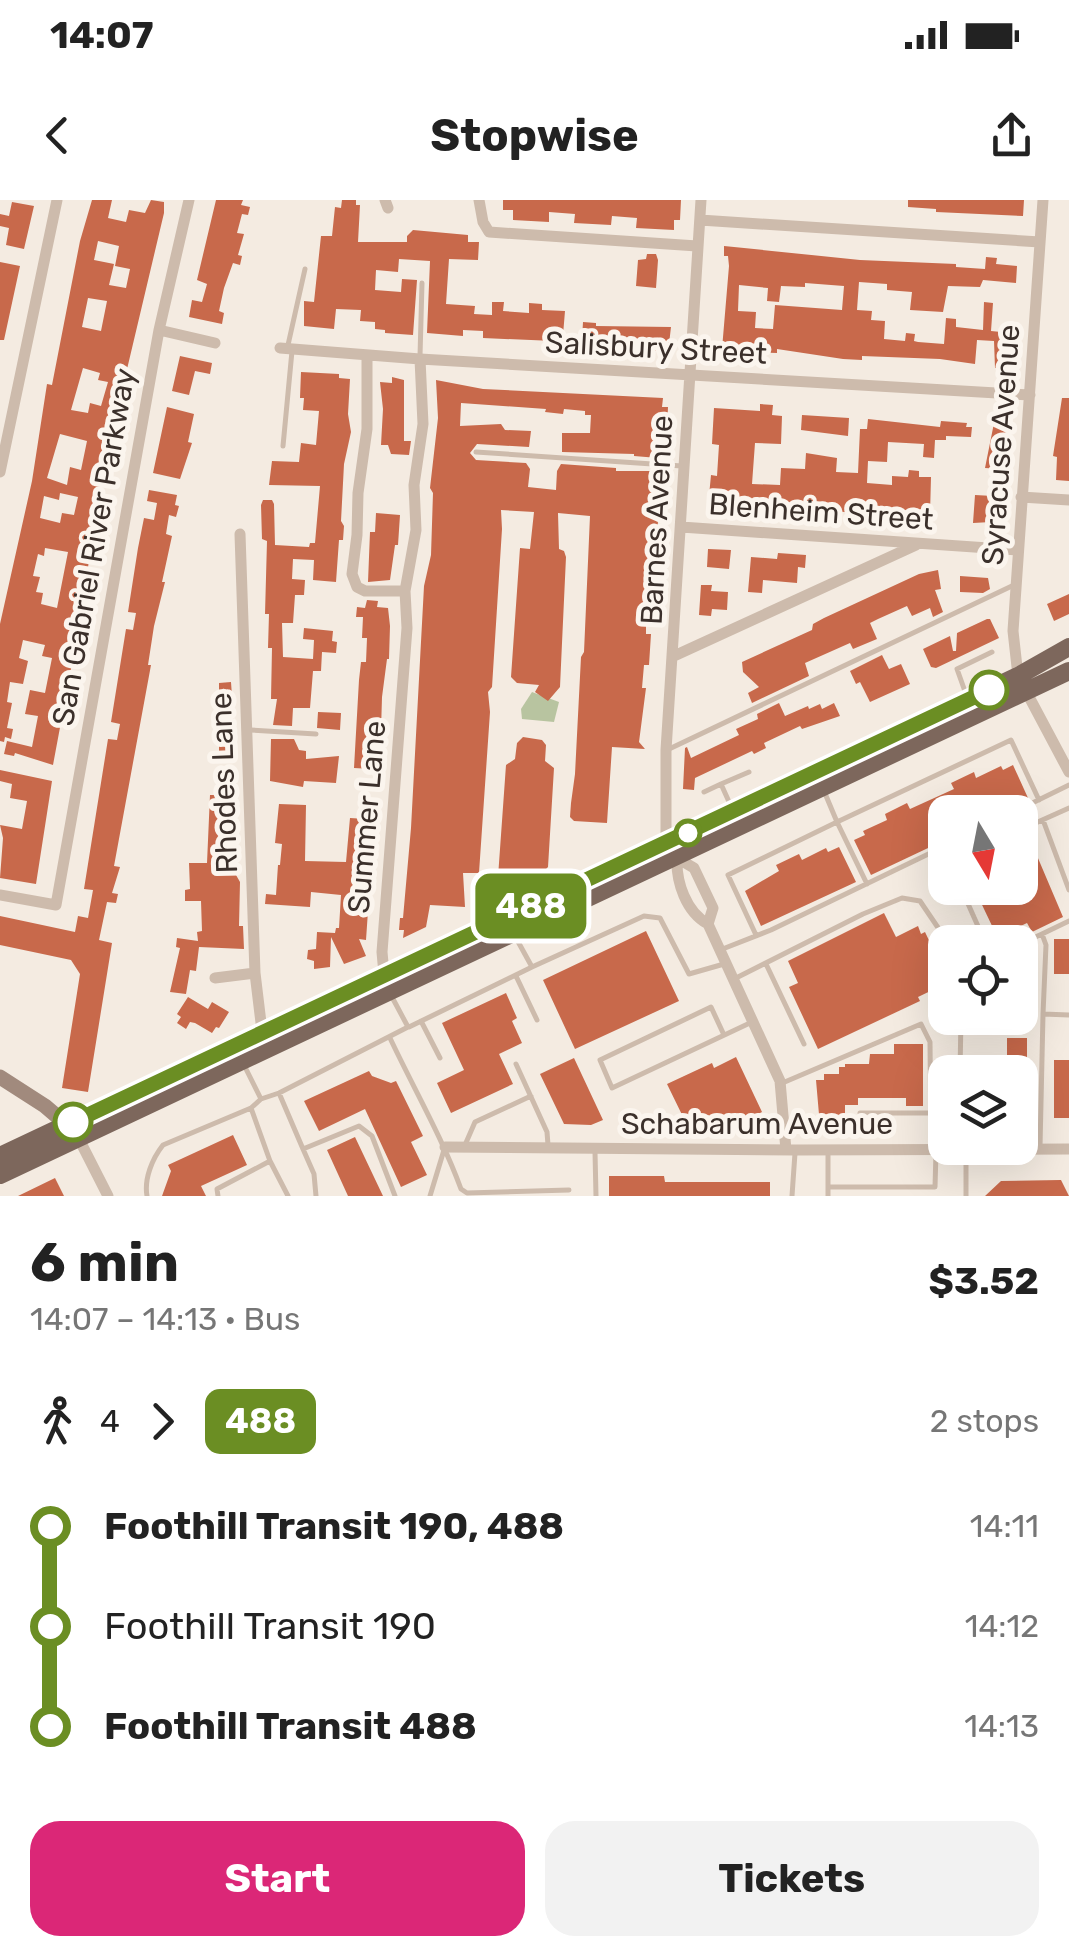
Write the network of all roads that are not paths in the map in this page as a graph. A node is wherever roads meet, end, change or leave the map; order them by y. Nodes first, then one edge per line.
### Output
1 (56, 200) edge
2 (189, 200) edge
3 (479, 200) edge
4 (701, 200) edge
5 (1043, 200) edge
6 (700, 220) junction
7 (1040, 242) junction
8 (698, 246) junction
9 (305, 268) dead end
10 (422, 283) dead end
11 (159, 330) junction
12 (215, 343) dead end
13 (287, 348) junction
14 (366, 355) junction
15 (420, 359) junction
16 (690, 374) junction
17 (1030, 395) junction
18 (283, 446) dead end
19 (476, 452) dead end
20 (685, 467) junction
21 (0, 472) edge
22 (1020, 497) junction
23 (1069, 500) edge
24 (681, 528) junction
25 (240, 534) dead end
26 (920, 543) junction
27 (1018, 550) junction
28 (1017, 584) junction
29 (405, 591) junction
30 (1069, 647) edge
31 (992, 652) dead end
32 (674, 656) junction
33 (1069, 671) edge
34 (1022, 684) junction
35 (969, 700) junction
36 (247, 730) junction
37 (316, 734) dead end
38 (666, 750) junction
39 (749, 772) dead end
40 (1069, 772) edge
41 (721, 784) junction
42 (1069, 785) edge
43 (822, 788) junction
44 (704, 792) dead end
45 (1039, 800) joint
46 (1069, 808) edge
47 (734, 812) junction
48 (1043, 820) junction
49 (838, 822) junction
50 (1038, 822) edge
51 (672, 851) junction
52 (928, 854) edge
53 (867, 884) junction
54 (1069, 890) edge
55 (0, 894) edge
56 (1069, 921) edge
57 (708, 924) junction
58 (936, 925) edge
59 (513, 932) junction
60 (1042, 934) junction
61 (756, 936) junction
62 (1038, 936) edge
63 (718, 951) junction
64 (724, 964) junction
65 (766, 964) junction
66 (532, 968) junction
67 (255, 972) junction
68 (516, 976) junction
69 (215, 978) dead end
70 (732, 980) junction
71 (386, 982) junction
72 (1043, 1014) junction
73 (1069, 1015) edge
74 (537, 1020) dead end
75 (421, 1021) junction
76 (752, 1022) junction
77 (408, 1027) junction
78 (262, 1030) junction
79 (724, 1034) junction
80 (390, 1038) junction
81 (804, 1044) dead end
82 (930, 1055) edge
83 (440, 1058) dead end
84 (242, 1060) junction
85 (516, 1064) dead end
86 (0, 1077) edge
87 (780, 1084) junction
88 (278, 1093) junction
89 (531, 1096) junction
90 (261, 1099) junction
91 (251, 1108) junction
92 (860, 1113) dead end
93 (928, 1113) edge
94 (74, 1132) junction
95 (445, 1147) junction
96 (464, 1147) junction
97 (303, 1148) junction
98 (549, 1148) junction
99 (595, 1148) junction
100 (1069, 1148) edge
101 (790, 1150) junction
102 (828, 1150) junction
103 (928, 1150) edge
104 (1040, 1150) joint
105 (0, 1156) edge
106 (270, 1161) junction
107 (934, 1165) edge
108 (962, 1165) edge
109 (0, 1176) edge
110 (828, 1187) junction
111 (569, 1190) dead end
112 (108, 1196) edge
113 (148, 1196) edge
114 (218, 1196) edge
115 (288, 1196) edge
116 (316, 1196) edge
117 (395, 1196) edge
118 (430, 1196) edge
119 (596, 1196) edge
120 (792, 1196) edge
121 (828, 1196) edge
122 (966, 1196) edge

1 - 21 street
2 - 11 street, San Gabriel River Parkway
3 - 8 street
4 - 6 street, Barnes Avenue
5 - 7 street, Syracuse Avenue
6 - 7 street
6 - 8 street, Barnes Avenue
7 - 17 street, Syracuse Avenue
8 - 16 street, Barnes Avenue
9 - 13 lane
10 - 15 lane
11 - 12 street
11 - 55 street, San Gabriel River Parkway
13 - 14 street, Salisbury Street
13 - 18 lane
14 - 15 street, Salisbury Street
14 - 29 street
15 - 16 street, Salisbury Street
15 - 29 street, Summer Lane
16 - 17 street, Salisbury Street
16 - 20 street, Barnes Avenue
17 - 22 street, Syracuse Avenue
19 - 20 lane
20 - 24 street, Barnes Avenue
22 - 23 street
22 - 27 street, Syracuse Avenue
24 - 26 street, Blenheim Street
24 - 32 street, Barnes Avenue
25 - 36 street, Rhodes Lane
26 - 27 street, Blenheim Street
26 - 32 street
27 - 28 street, Syracuse Avenue
28 - 34 street, Syracuse Avenue
28 - 38 lane
29 - 71 street, Summer Lane
30 - 34 main road
31 - 35 lane
32 - 38 street, Barnes Avenue
33 - 34 main road
34 - 35 main road
34 - 40 street
34 - 43 main road
35 - 47 main road
36 - 37 lane
36 - 67 street, Rhodes Lane
38 - 51 street, Barnes Avenue
39 - 41 lane
41 - 44 lane
41 - 47 lane
42 - 45 lane
43 - 49 lane
43 - 51 main road
45 - 49 lane
46 - 48 lane
47 - 51 main road
48 - 50 lane
48 - 54 lane
49 - 53 lane
49 - 61 lane
51 - 57 street, Barnes Avenue
51 - 57 street
51 - 59 main road
51 - 71 main road
52 - 53 lane
53 - 61 lane
56 - 60 lane
57 - 63 street
58 - 65 lane
59 - 66 lane
59 - 71 main road
60 - 62 lane
60 - 72 lane
61 - 63 lane
63 - 64 street
64 - 66 lane
64 - 70 street
65 - 70 lane
65 - 81 lane
66 - 68 lane
67 - 69 street
67 - 78 street, Rhodes Lane
68 - 74 lane
68 - 75 lane
70 - 76 street
71 - 77 lane
71 - 78 main road
71 - 84 main road
72 - 73 lane
72 - 104 lane
75 - 77 lane
75 - 83 lane
76 - 79 lane
76 - 87 street
77 - 80 lane
78 - 94 main road
79 - 79 lane
80 - 88 lane
80 - 95 lane
82 - 87 lane
84 - 90 lane
84 - 94 main road
85 - 89 lane
86 - 94 street
87 - 101 street
88 - 90 lane
88 - 97 lane
89 - 96 lane
89 - 98 lane
90 - 91 lane
91 - 106 lane
91 - 113 lane
92 - 93 lane
94 - 105 main road
94 - 109 main road
94 - 112 street
95 - 96 street, Schabarum Avenue
95 - 111 lane
95 - 118 lane
96 - 98 street, Schabarum Avenue
97 - 116 lane
97 - 117 lane
98 - 99 street, Schabarum Avenue
99 - 101 street, Schabarum Avenue
99 - 119 lane
100 - 104 street, Schabarum Avenue
101 - 102 street, Schabarum Avenue
101 - 120 lane
102 - 103 street, Schabarum Avenue
102 - 110 lane
106 - 114 lane
106 - 115 lane
107 - 110 lane
108 - 122 lane
110 - 121 lane

